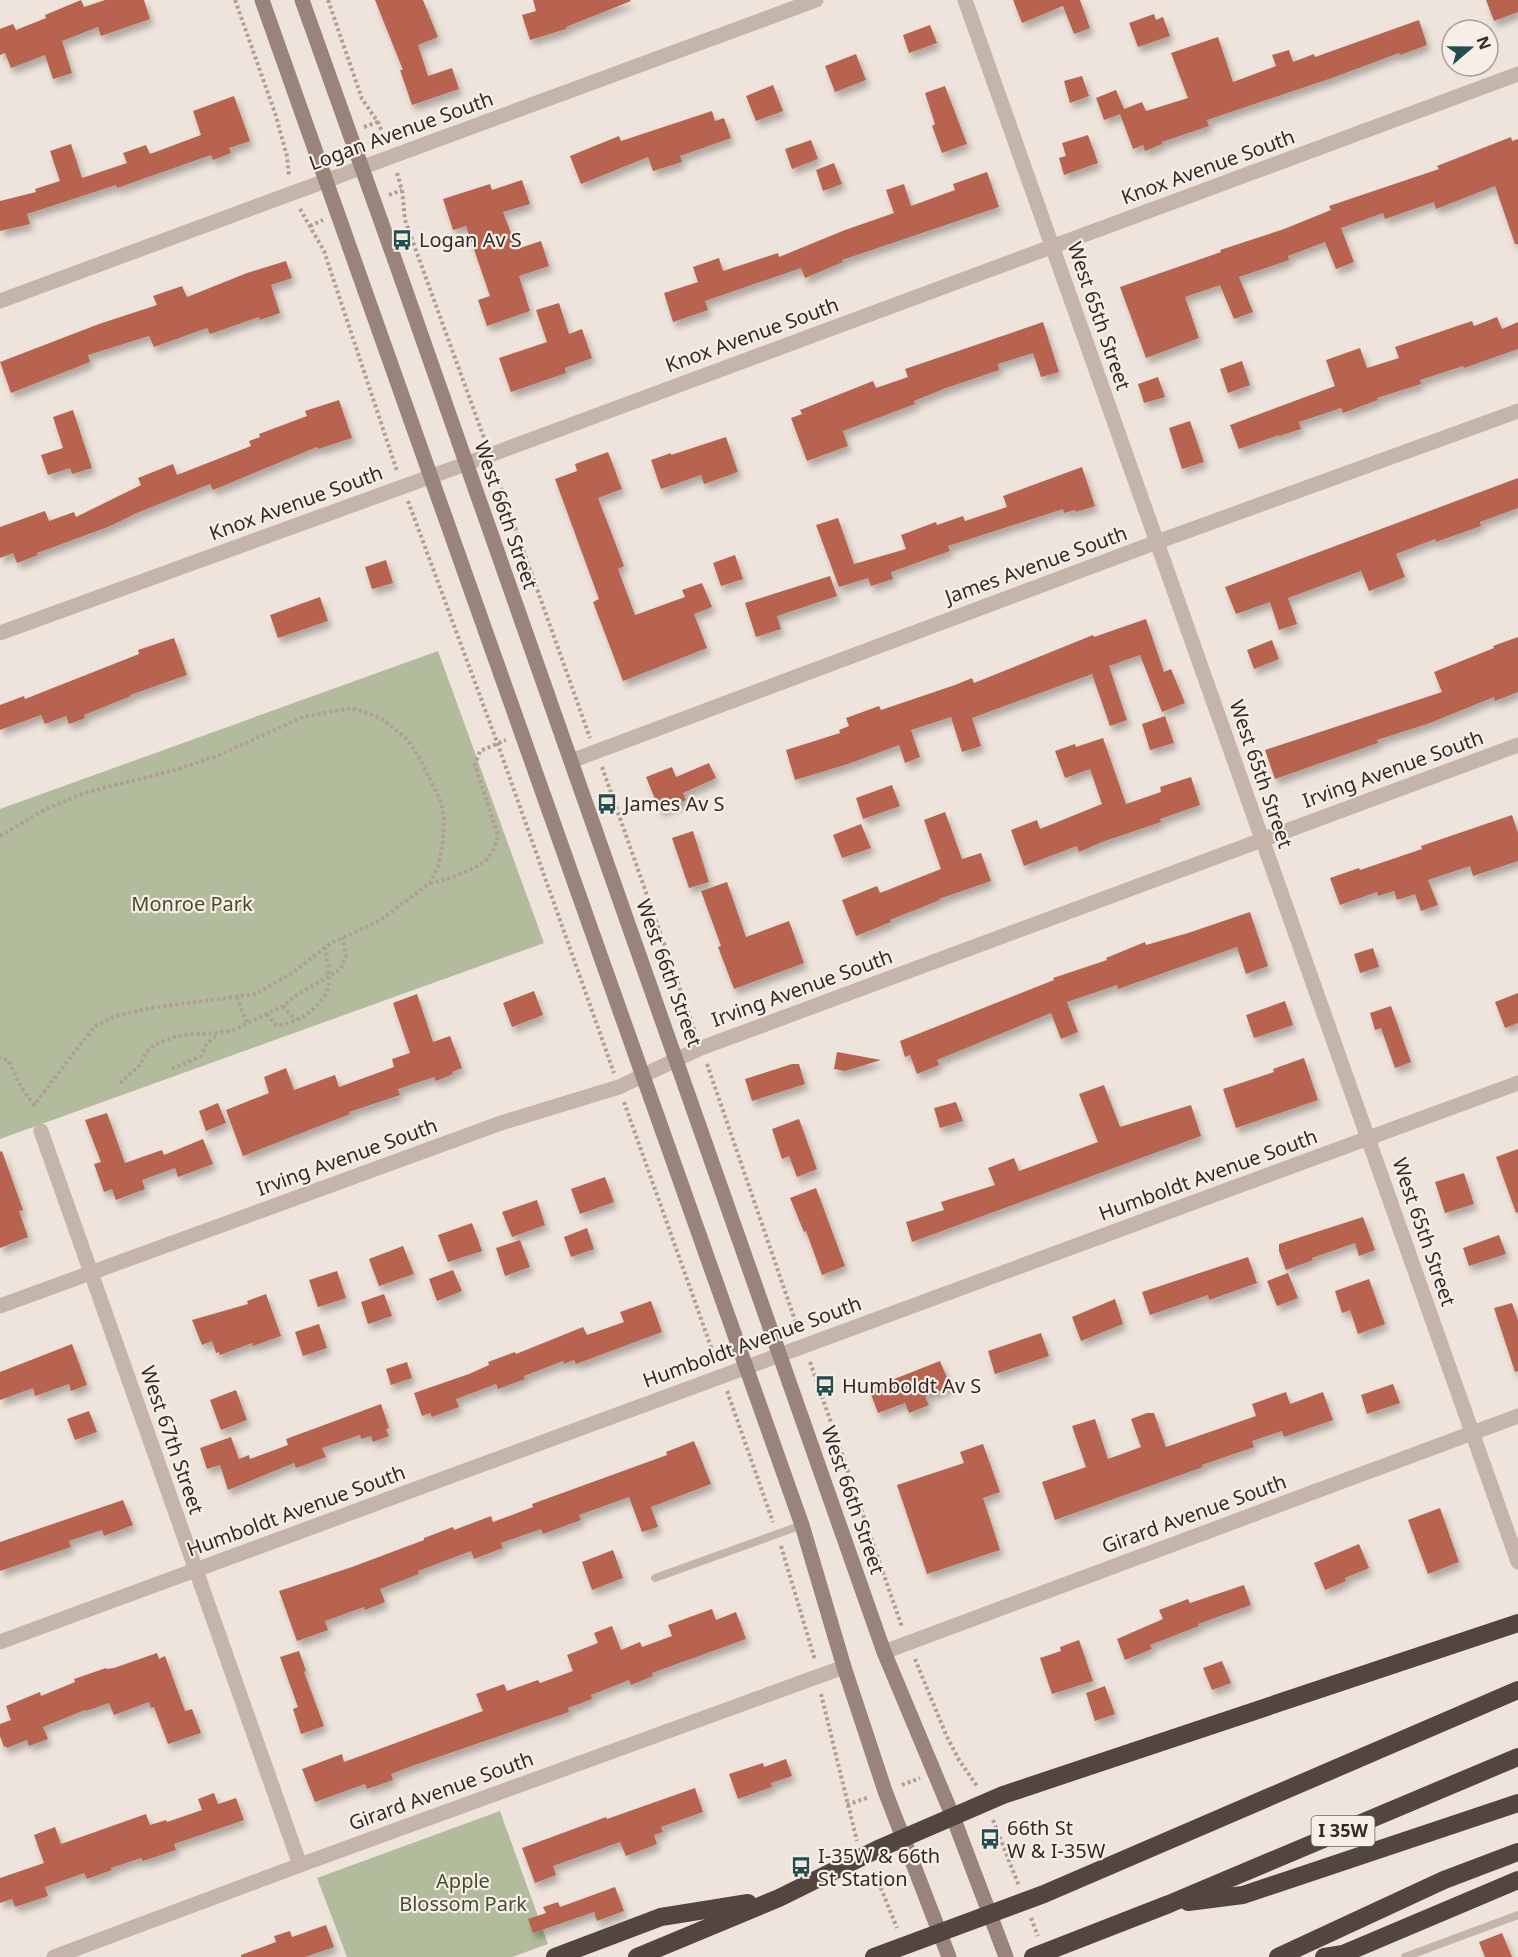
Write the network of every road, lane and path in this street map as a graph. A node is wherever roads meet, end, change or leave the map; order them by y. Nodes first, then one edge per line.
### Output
1 (235, 0) edge
2 (262, 0) edge
3 (302, 0) edge
4 (328, 0) edge
5 (816, 0) edge
6 (965, 0) edge
7 (1518, 74) edge
8 (385, 140) dead end
9 (362, 168) junction
10 (288, 174) dead end
11 (326, 181) junction
12 (301, 212) dead end
13 (1052, 246) junction
14 (0, 301) edge
15 (1518, 411) edge
16 (466, 464) junction
17 (430, 477) junction
18 (403, 486) junction
19 (1157, 542) junction
20 (0, 633) edge
21 (581, 714) dead end
22 (497, 742) junction
23 (1518, 745) edge
24 (596, 752) junction
25 (571, 761) junction
26 (0, 836) edge
27 (1262, 840) junction
28 (430, 883) junction
29 (343, 938) junction
30 (325, 948) junction
31 (327, 978) junction
32 (237, 997) junction
33 (283, 1006) junction
34 (267, 1014) junction
35 (295, 1020) junction
36 (247, 1024) junction
37 (219, 1033) junction
38 (0, 1058) edge
39 (677, 1060) junction
40 (172, 1069) dead end
41 (642, 1076) junction
42 (120, 1083) dead end
43 (1518, 1083) edge
44 (619, 1087) junction
45 (41, 1131) dead end
46 (1368, 1139) junction
47 (91, 1272) junction
48 (0, 1306) edge
49 (803, 1346) junction
50 (780, 1354) junction
51 (745, 1366) junction
52 (721, 1375) junction
53 (1518, 1416) edge
54 (1472, 1433) junction
55 (802, 1525) junction
56 (777, 1534) junction
57 (1518, 1562) edge
58 (196, 1570) junction
59 (655, 1578) dead end
60 (1518, 1623) edge
61 (0, 1642) edge
62 (908, 1642) junction
63 (884, 1652) junction
64 (844, 1667) junction
65 (818, 1676) junction
66 (1518, 1690) edge
67 (1518, 1757) edge
68 (962, 1763) junction
69 (934, 1773) junction
70 (975, 1781) dead end
71 (885, 1791) junction
72 (1518, 1803) edge
73 (848, 1805) junction
74 (953, 1817) junction
75 (904, 1837) junction
76 (857, 1841) dead end
77 (1518, 1852) edge
78 (300, 1865) junction
79 (872, 1868) dead end
80 (1518, 1880) edge
81 (779, 1898) junction
82 (1169, 1905) junction
83 (1518, 1916) edge
84 (900, 1937) dead end
85 (54, 1957) edge
86 (555, 1957) edge
87 (637, 1957) edge
88 (874, 1957) edge
89 (949, 1957) edge
90 (1006, 1957) edge
91 (1033, 1957) edge
92 (1278, 1957) edge
93 (1324, 1957) edge
94 (1404, 1957) edge

1 - 10 path
2 - 11 main road
3 - 9 main road, West 66th Street
4 - 8 path
5 - 9 street, Logan Avenue South
6 - 13 street, West 65th Street
7 - 13 street, Knox Avenue South
9 - 11 street, Logan Avenue South
9 - 16 main road, West 66th Street
11 - 14 street, Logan Avenue South
11 - 17 main road
12 - 18 path
13 - 16 street, Knox Avenue South
13 - 19 street, West 65th Street
15 - 19 street, James Avenue South
16 - 17 street, Knox Avenue South
16 - 25 main road, West 66th Street
17 - 18 street, Knox Avenue South
17 - 41 main road
18 - 20 street, Knox Avenue South
18 - 22 path
19 - 24 street, James Avenue South
19 - 27 street, West 65th Street
21 - 24 path
22 - 28 path
22 - 44 path
23 - 27 street, Irving Avenue South
24 - 25 street, James Avenue South
25 - 39 main road, West 66th Street
26 - 28 path
27 - 39 street, Irving Avenue South
27 - 46 street, West 65th Street
28 - 29 path
29 - 30 path
29 - 31 path
30 - 31 path
30 - 32 path
31 - 33 path
31 - 35 path
32 - 36 path
32 - 38 path
33 - 34 path
33 - 35 path
34 - 35 path
34 - 36 path
36 - 37 path
37 - 40 path
37 - 42 path
39 - 41 street, Irving Avenue South
39 - 50 main road, West 66th Street
41 - 44 street, Irving Avenue South
41 - 51 main road
43 - 46 street, Humboldt Avenue South
44 - 47 street, Irving Avenue South
44 - 52 path
45 - 47 street, West 67th Street
46 - 49 street, Humboldt Avenue South
46 - 54 street, West 65th Street
47 - 48 street, Irving Avenue South
47 - 58 street, West 67th Street
49 - 50 street, Humboldt Avenue South
49 - 62 path
50 - 51 street, Humboldt Avenue South
50 - 63 main road, West 66th Street
51 - 52 street, Humboldt Avenue South
51 - 55 main road
52 - 56 path
52 - 58 street, Humboldt Avenue South
53 - 54 street, Girard Avenue South
54 - 57 street, West 65th Street
54 - 62 street, Girard Avenue South
55 - 56 lane
55 - 64 main road
56 - 59 lane
56 - 65 path
58 - 61 street, Humboldt Avenue South
58 - 78 street, West 67th Street
60 - 74 highway
62 - 63 street, Girard Avenue South
62 - 68 path
63 - 69 main road, West 66th Street
64 - 65 street, Girard Avenue South
64 - 71 main road
65 - 73 path
65 - 78 street, Girard Avenue South
66 - 88 highway
67 - 82 highway, I 35W
68 - 69 path
68 - 70 path
69 - 71 path
69 - 74 main road, West 66th Street
71 - 73 path
71 - 75 main road
72 - 82 highway
73 - 76 path
74 - 75 highway
74 - 90 main road, West 66th Street
75 - 81 highway
75 - 89 main road
77 - 92 highway
78 - 85 street, Girard Avenue South
79 - 84 path
80 - 93 highway
81 - 86 highway
81 - 87 highway
82 - 91 highway, I 35W
83 - 94 lane

